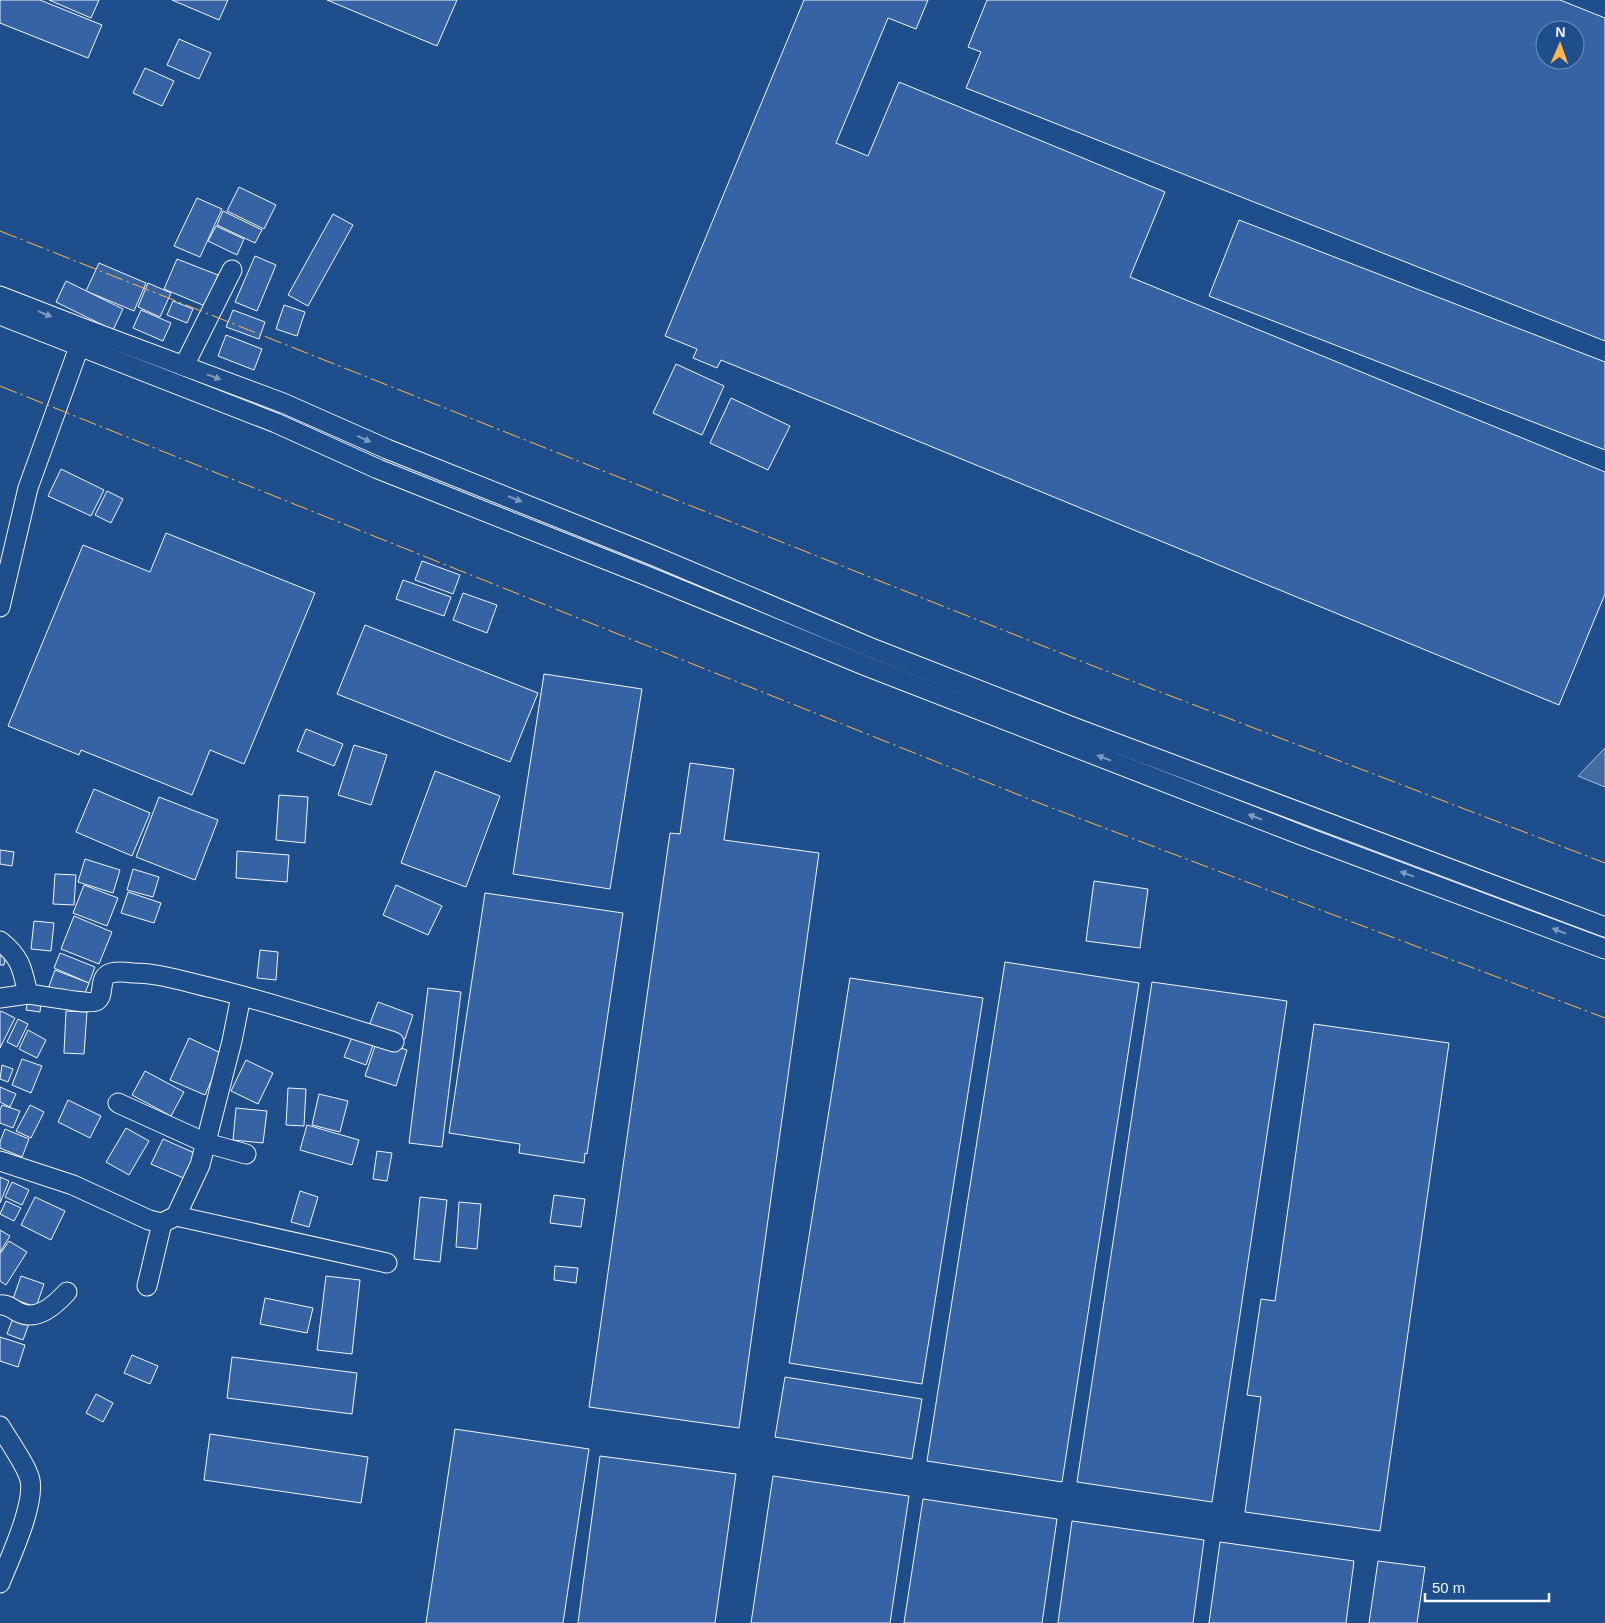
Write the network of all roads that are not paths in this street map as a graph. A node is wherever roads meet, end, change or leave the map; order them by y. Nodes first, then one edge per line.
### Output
1 (232, 270) dead end
2 (0, 296) edge
3 (0, 315) edge
4 (85, 329) junction
5 (80, 347) junction
6 (184, 366) junction
7 (0, 607) edge
8 (1605, 928) edge
9 (0, 941) edge
10 (1605, 949) edge
11 (28, 994) junction
12 (241, 996) junction
13 (0, 998) edge
14 (394, 1042) dead end
15 (118, 1103) dead end
16 (206, 1143) junction
17 (246, 1154) dead end
18 (0, 1161) edge
19 (169, 1220) junction
20 (387, 1263) dead end
21 (147, 1286) dead end
22 (67, 1292) dead end
23 (0, 1305) edge
24 (0, 1426) edge
25 (0, 1583) edge

1 - 6 street
2 -> 4 street
3 - 5 street
4 - 5 street
4 - 6 street
5 - 7 street
10 -> 5 street
6 -> 8 street
9 - 11 street
11 - 12 street
11 - 13 street
12 - 14 street
12 - 16 street
15 - 16 street
16 - 17 street
16 - 19 street
18 - 19 street
19 - 20 street
19 - 21 street
22 - 23 street
24 - 25 street

